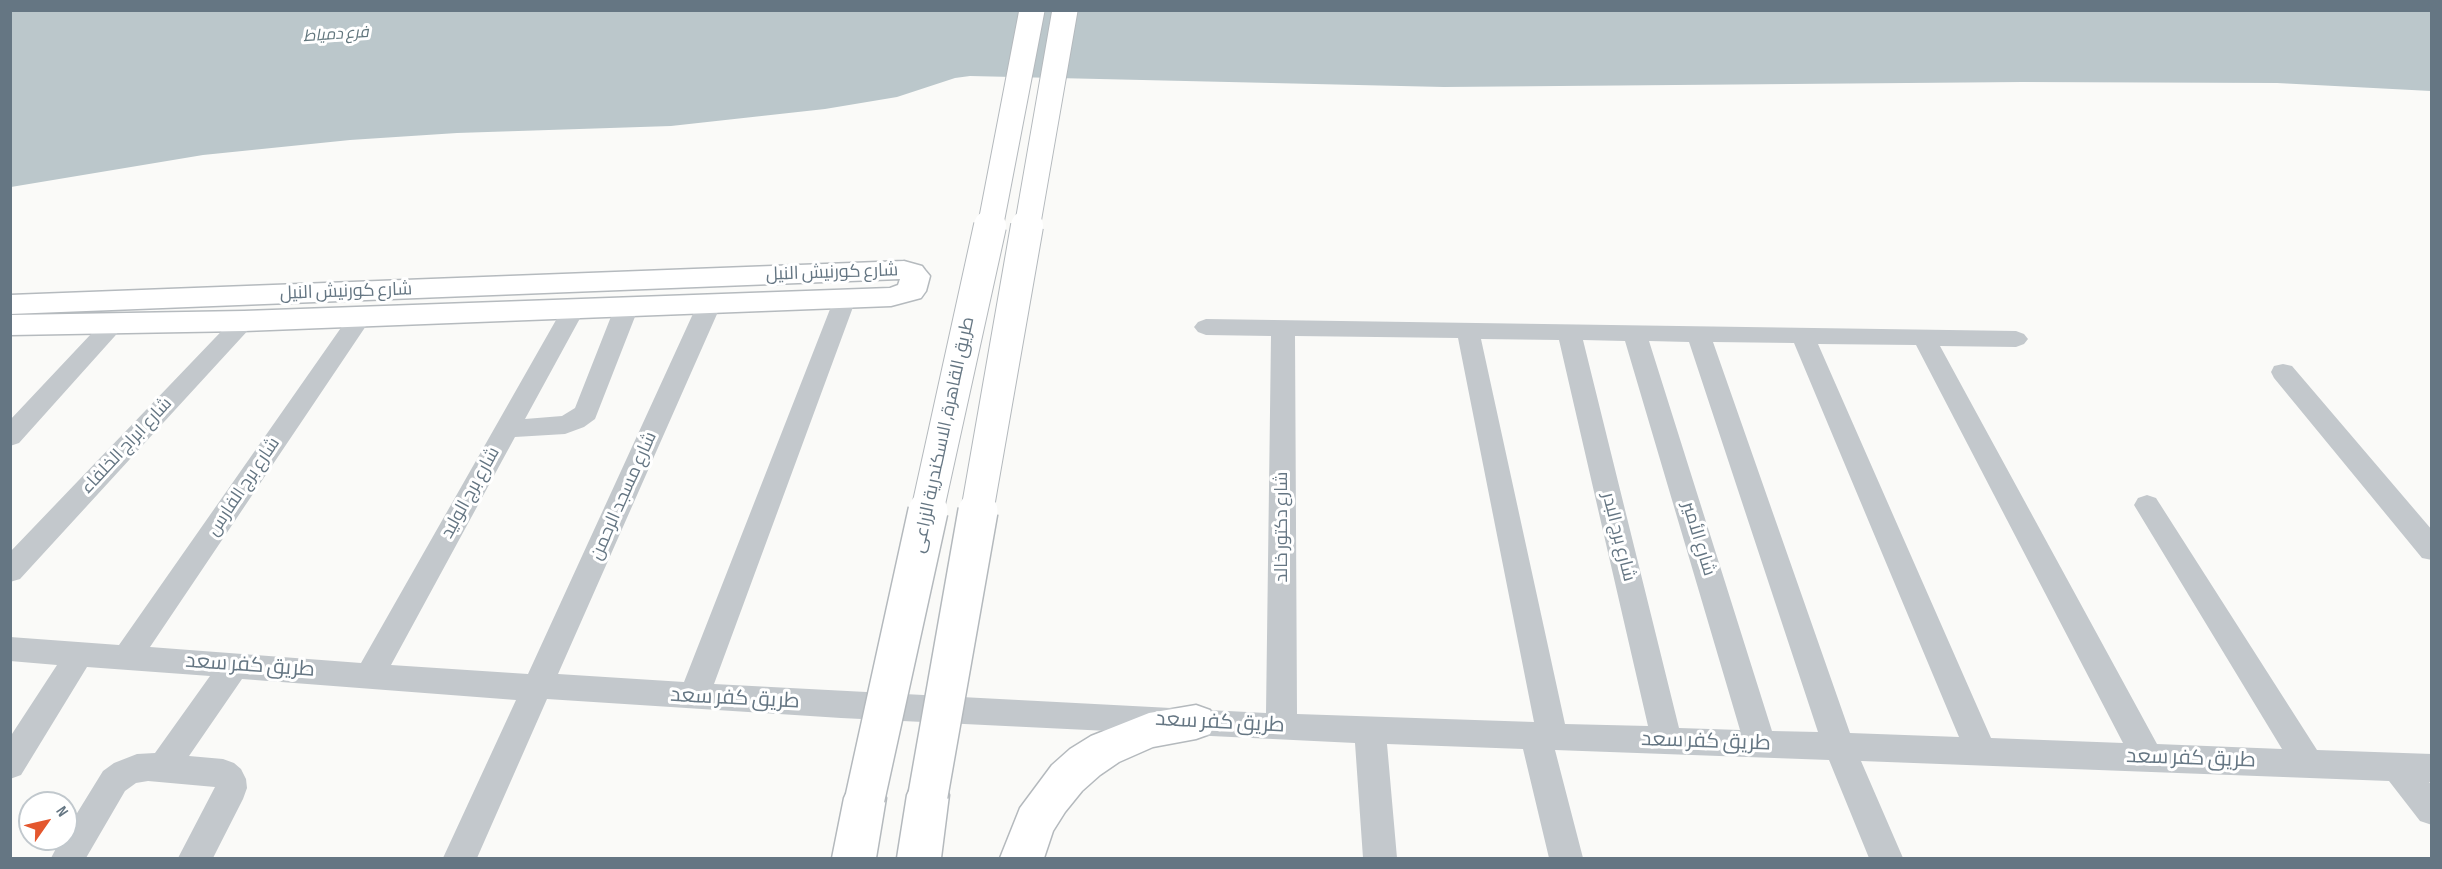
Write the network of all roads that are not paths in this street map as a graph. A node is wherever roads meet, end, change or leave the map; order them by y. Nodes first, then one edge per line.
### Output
1 (1032, 10) edge
2 (1065, 10) edge
3 (845, 299) junction
4 (10, 304) edge
5 (709, 305) junction
6 (626, 309) junction
7 (572, 311) junction
8 (238, 312) junction
9 (360, 317) junction
10 (115, 322) junction
11 (10, 325) edge
12 (1206, 327) dead end
13 (1283, 328) junction
14 (1468, 331) junction
15 (1569, 332) junction
16 (1635, 334) junction
17 (1699, 335) junction
18 (1803, 336) junction
19 (1924, 338) junction
20 (2016, 339) dead end
21 (2283, 372) dead end
22 (507, 429) junction
23 (10, 437) edge
24 (2147, 506) dead end
25 (2432, 550) edge
26 (10, 572) edge
27 (10, 649) edge
28 (79, 655) junction
29 (127, 657) junction
30 (235, 665) junction
31 (369, 676) junction
32 (539, 686) junction
33 (694, 697) junction
34 (1196, 722) junction
35 (1281, 727) junction
36 (1370, 730) junction
37 (1544, 736) junction
38 (1667, 741) junction
39 (1760, 744) junction
40 (1839, 747) junction
41 (1981, 751) junction
42 (2146, 757) junction
43 (2308, 763) junction
44 (10, 765) edge
45 (2397, 766) junction
46 (164, 768) junction
47 (2432, 768) edge
48 (2432, 810) edge
49 (68, 858) edge
50 (195, 858) edge
51 (460, 858) edge
52 (854, 858) edge
53 (919, 858) edge
54 (1022, 858) edge
55 (1380, 858) edge
56 (1566, 858) edge
57 (1886, 858) edge

1 - 52 main road, طريق القاهرة, الاسكندرية الزراعى, bridge
2 - 53 main road, bridge
3 - 5 main road, شارع كورنيش النيل
3 - 8 main road, شارع كورنيش النيل
3 - 33 street
4 - 8 main road, شارع كورنيش النيل
5 - 6 main road, شارع كورنيش النيل
5 - 32 street, شارع مسجد الرحمن
6 - 7 main road, شارع كورنيش النيل
6 - 22 street
7 - 9 main road, شارع كورنيش النيل
7 - 22 street, شارع برج الوليد
8 - 9 main road, شارع كورنيش النيل
8 - 10 main road, شارع كورنيش النيل
8 - 26 street, شارع ابراج الخلفاء
9 - 29 street, شارع برج الفارس
10 - 11 main road, شارع كورنيش النيل
10 - 23 street
12 - 13 street
13 - 14 street
13 - 35 street, شارع دكتور خالد
14 - 15 street
14 - 37 street
15 - 16 street
15 - 38 street, شارع برج البدر
16 - 17 street
16 - 39 street, شارع الأمير
17 - 18 street
17 - 40 street
18 - 19 street
18 - 41 street
19 - 20 street
19 - 42 street
21 - 25 street
22 - 31 street, شارع برج الوليد
24 - 43 street
27 - 28 street, طريق كفر سعد
28 - 29 street, طريق كفر سعد
28 - 44 street
29 - 30 street, طريق كفر سعد
30 - 31 street, طريق كفر سعد
30 - 46 street
31 - 32 street, طريق كفر سعد
32 - 33 street, طريق كفر سعد
32 - 51 street, شارع مسجد الرحمن
33 - 34 street, طريق كفر سعد
34 - 35 street, طريق كفر سعد
34 - 54 main road
35 - 36 street, طريق كفر سعد
36 - 37 street, طريق كفر سعد
36 - 55 street
37 - 38 street, طريق كفر سعد
37 - 56 street
38 - 39 street, طريق كفر سعد
39 - 40 street, طريق كفر سعد
40 - 41 street, طريق كفر سعد
40 - 57 street
41 - 42 street, طريق كفر سعد
42 - 43 street, طريق كفر سعد
43 - 45 street, طريق كفر سعد
45 - 47 street, طريق كفر سعد
45 - 48 street
46 - 49 street
46 - 50 street

